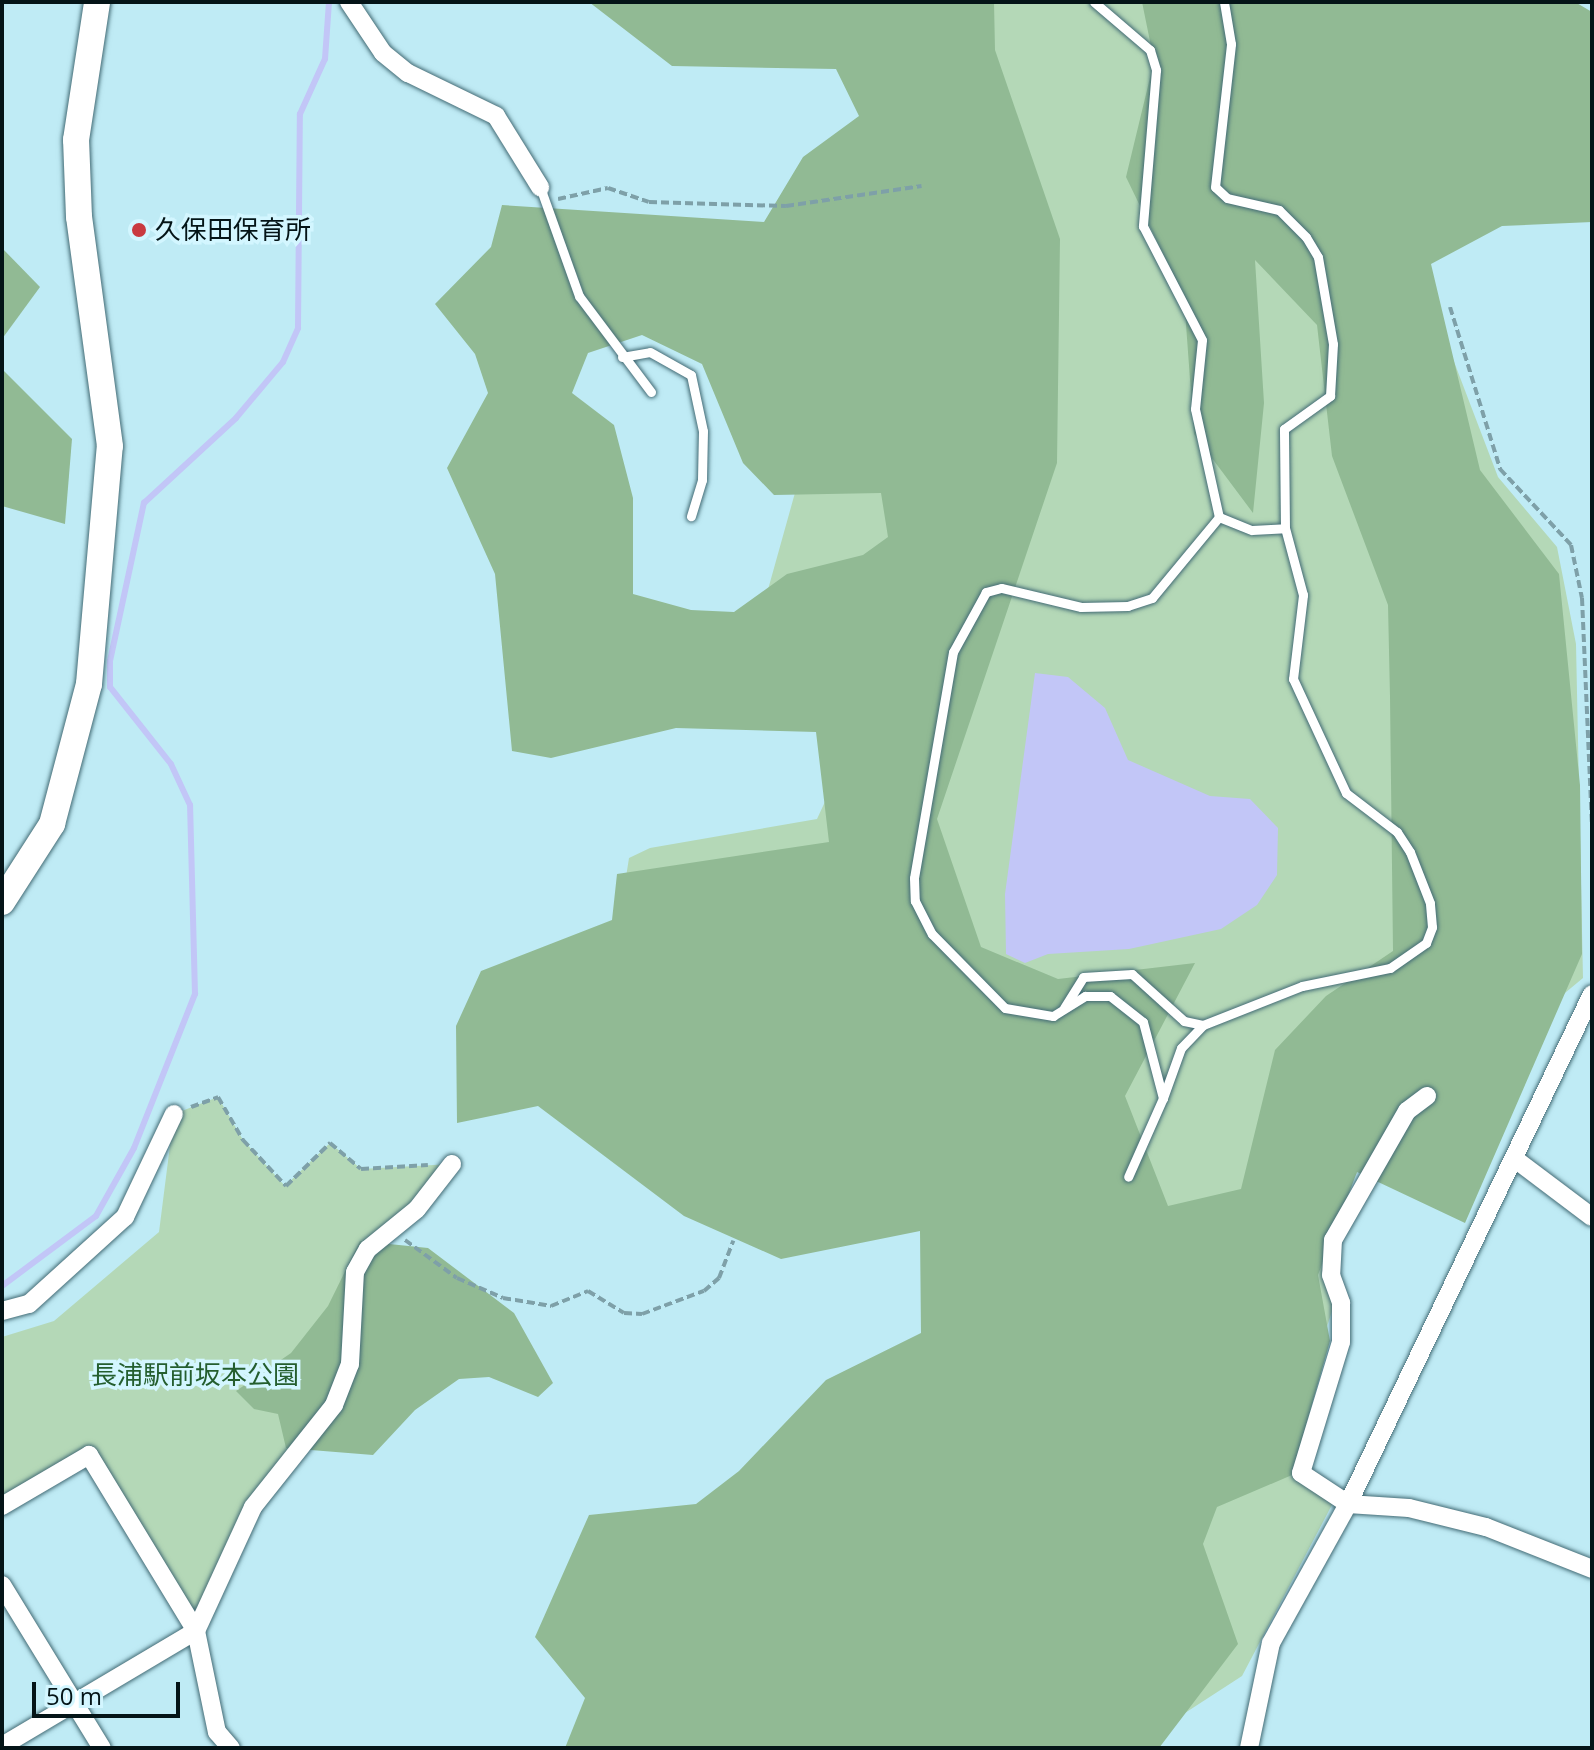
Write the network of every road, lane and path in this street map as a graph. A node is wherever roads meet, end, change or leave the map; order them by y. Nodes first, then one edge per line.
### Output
1 (97, 2) edge
2 (349, 2) edge
3 (1094, 2) edge
4 (1224, 2) edge
5 (922, 186) dead end
6 (543, 195) junction
7 (1450, 307) dead end
8 (622, 357) junction
9 (651, 392) dead end
10 (691, 516) dead end
11 (1219, 517) junction
12 (1285, 528) junction
13 (1592, 824) edge
14 (2, 902) edge
15 (1592, 943) edge
16 (1592, 971) edge
17 (1592, 994) edge
18 (1064, 1008) junction
19 (1203, 1025) junction
20 (1427, 1096) dead end
21 (1163, 1098) junction
22 (174, 1114) joint
23 (1515, 1159) junction
24 (452, 1164) joint
25 (1128, 1177) dead end
26 (1592, 1217) edge
27 (392, 1230) junction
28 (733, 1241) dead end
29 (2, 1311) edge
30 (1348, 1504) junction
31 (2, 1506) edge
32 (1592, 1569) edge
33 (2, 1585) edge
34 (196, 1631) junction
35 (75, 1703) junction
36 (2, 1746) edge
37 (102, 1748) edge
38 (231, 1748) edge
39 (1249, 1748) edge

1 - 14 street
2 - 6 street
3 - 11 lane
4 - 12 lane
5 - 6 path
6 - 8 lane
7 - 13 path
8 - 9 lane
8 - 10 lane
11 - 12 lane
11 - 18 lane
12 - 19 lane
15 - 16 path
17 - 23 street
18 - 19 lane
18 - 21 lane
19 - 21 lane
20 - 30 street
21 - 25 lane
22 - 24 path
22 - 29 street
23 - 26 street
23 - 30 street
24 - 27 street
27 - 28 path
27 - 34 street
30 - 32 street
30 - 39 street
31 - 34 street
33 - 35 street
34 - 35 street
34 - 38 street
35 - 36 street
35 - 37 street

